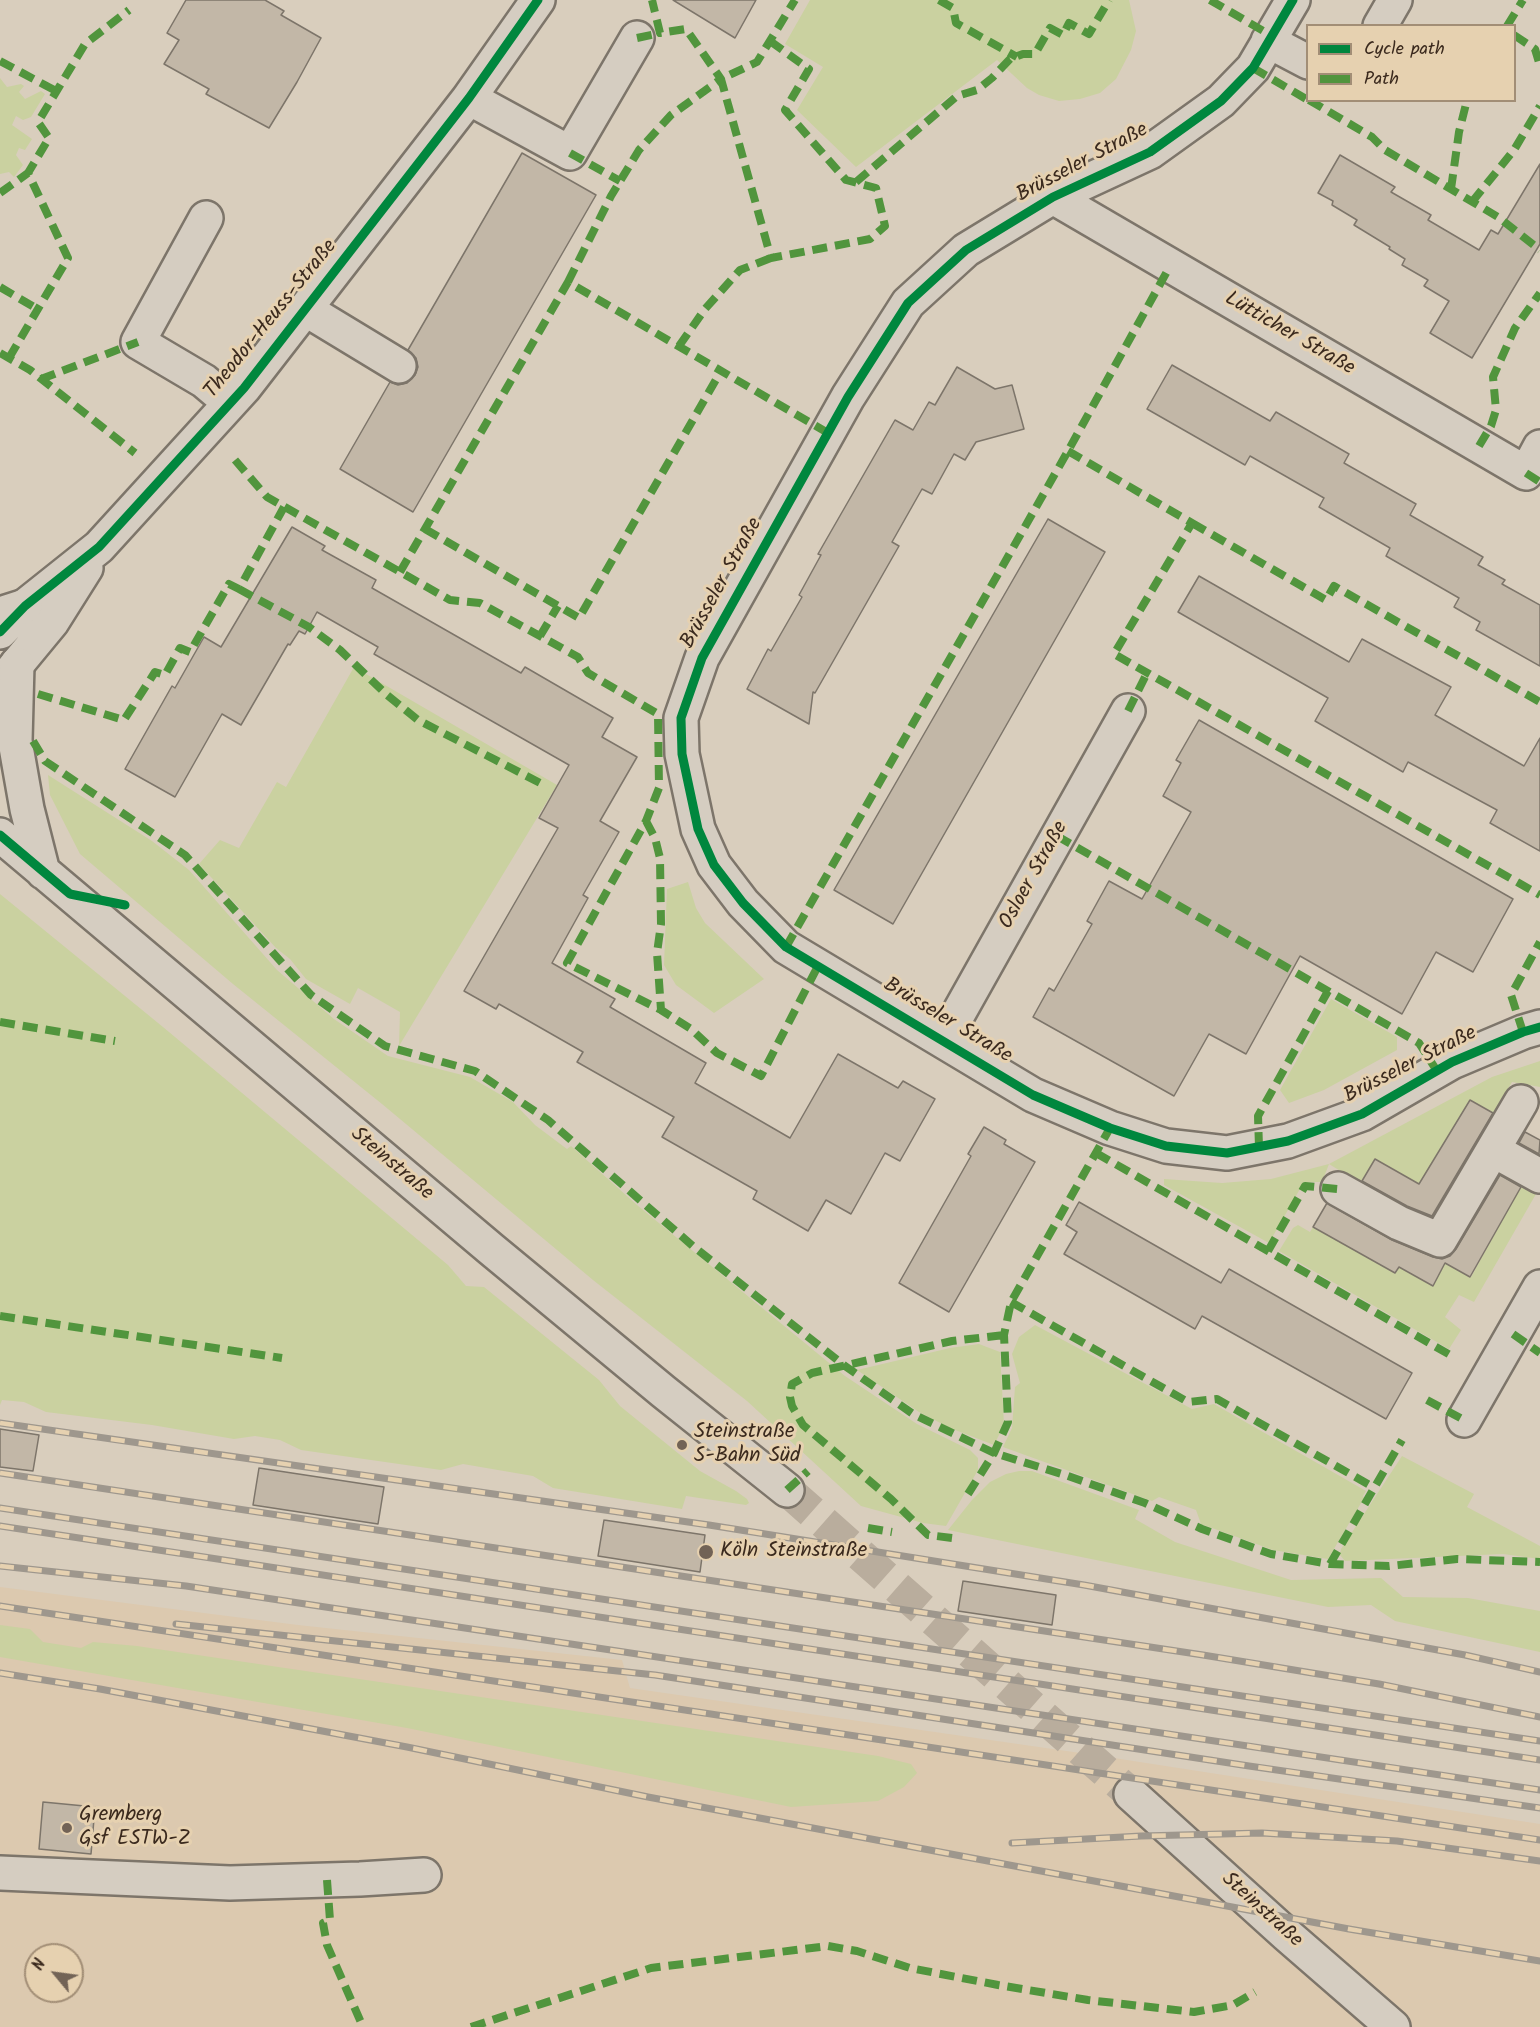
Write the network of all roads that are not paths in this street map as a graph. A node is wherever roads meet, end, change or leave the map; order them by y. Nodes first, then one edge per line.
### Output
1 (538, 0) edge
2 (1293, 0) edge
3 (1395, 0) edge
4 (1381, 24) edge
5 (637, 38) dead end
6 (1268, 41) junction
7 (1306, 61) edge
8 (469, 98) junction
9 (1053, 197) junction
10 (206, 218) dead end
11 (305, 309) junction
12 (399, 366) dead end
13 (230, 403) junction
14 (1533, 460) edge
15 (99, 546) junction
16 (12, 610) edge
17 (0, 633) edge
18 (9, 674) edge
19 (1128, 711) dead end
20 (0, 835) edge
21 (43, 872) junction
22 (1540, 1027) edge
23 (943, 1041) junction
24 (1521, 1102) dead end
25 (1493, 1150) junction
26 (1540, 1176) edge
27 (1338, 1189) dead end
28 (1540, 1287) edge
29 (1464, 1420) dead end
30 (787, 1490) tunnel mouth
31 (1131, 1794) tunnel mouth
32 (0, 1873) edge
33 (424, 1875) dead end
34 (1393, 2027) edge

1 - 8 street, Theodor-Heuss-Straße
2 - 6 street, Brüsseler Straße
3 - 4 street
5 - 8 street
6 - 7 street
6 - 9 street, Brüsseler Straße
8 - 11 street, Theodor-Heuss-Straße
9 - 14 street, Lütticher Straße
9 - 23 street, Brüsseler Straße
10 - 13 street
11 - 12 street
11 - 13 street, Theodor-Heuss-Straße
13 - 15 street, Theodor-Heuss-Straße
15 - 16 street, Theodor-Heuss-Straße
15 - 18 street, Theodor-Heuss-Straße
16 - 17 street, Theodor-Heuss-Straße
18 - 21 street
19 - 23 street, Osloer Straße
20 - 21 street, Steinstraße
21 - 30 street, Steinstraße
22 - 23 street, Brüsseler Straße
24 - 25 street
25 - 26 street
25 - 27 street
28 - 29 street
31 - 34 street, Steinstraße
32 - 33 street

